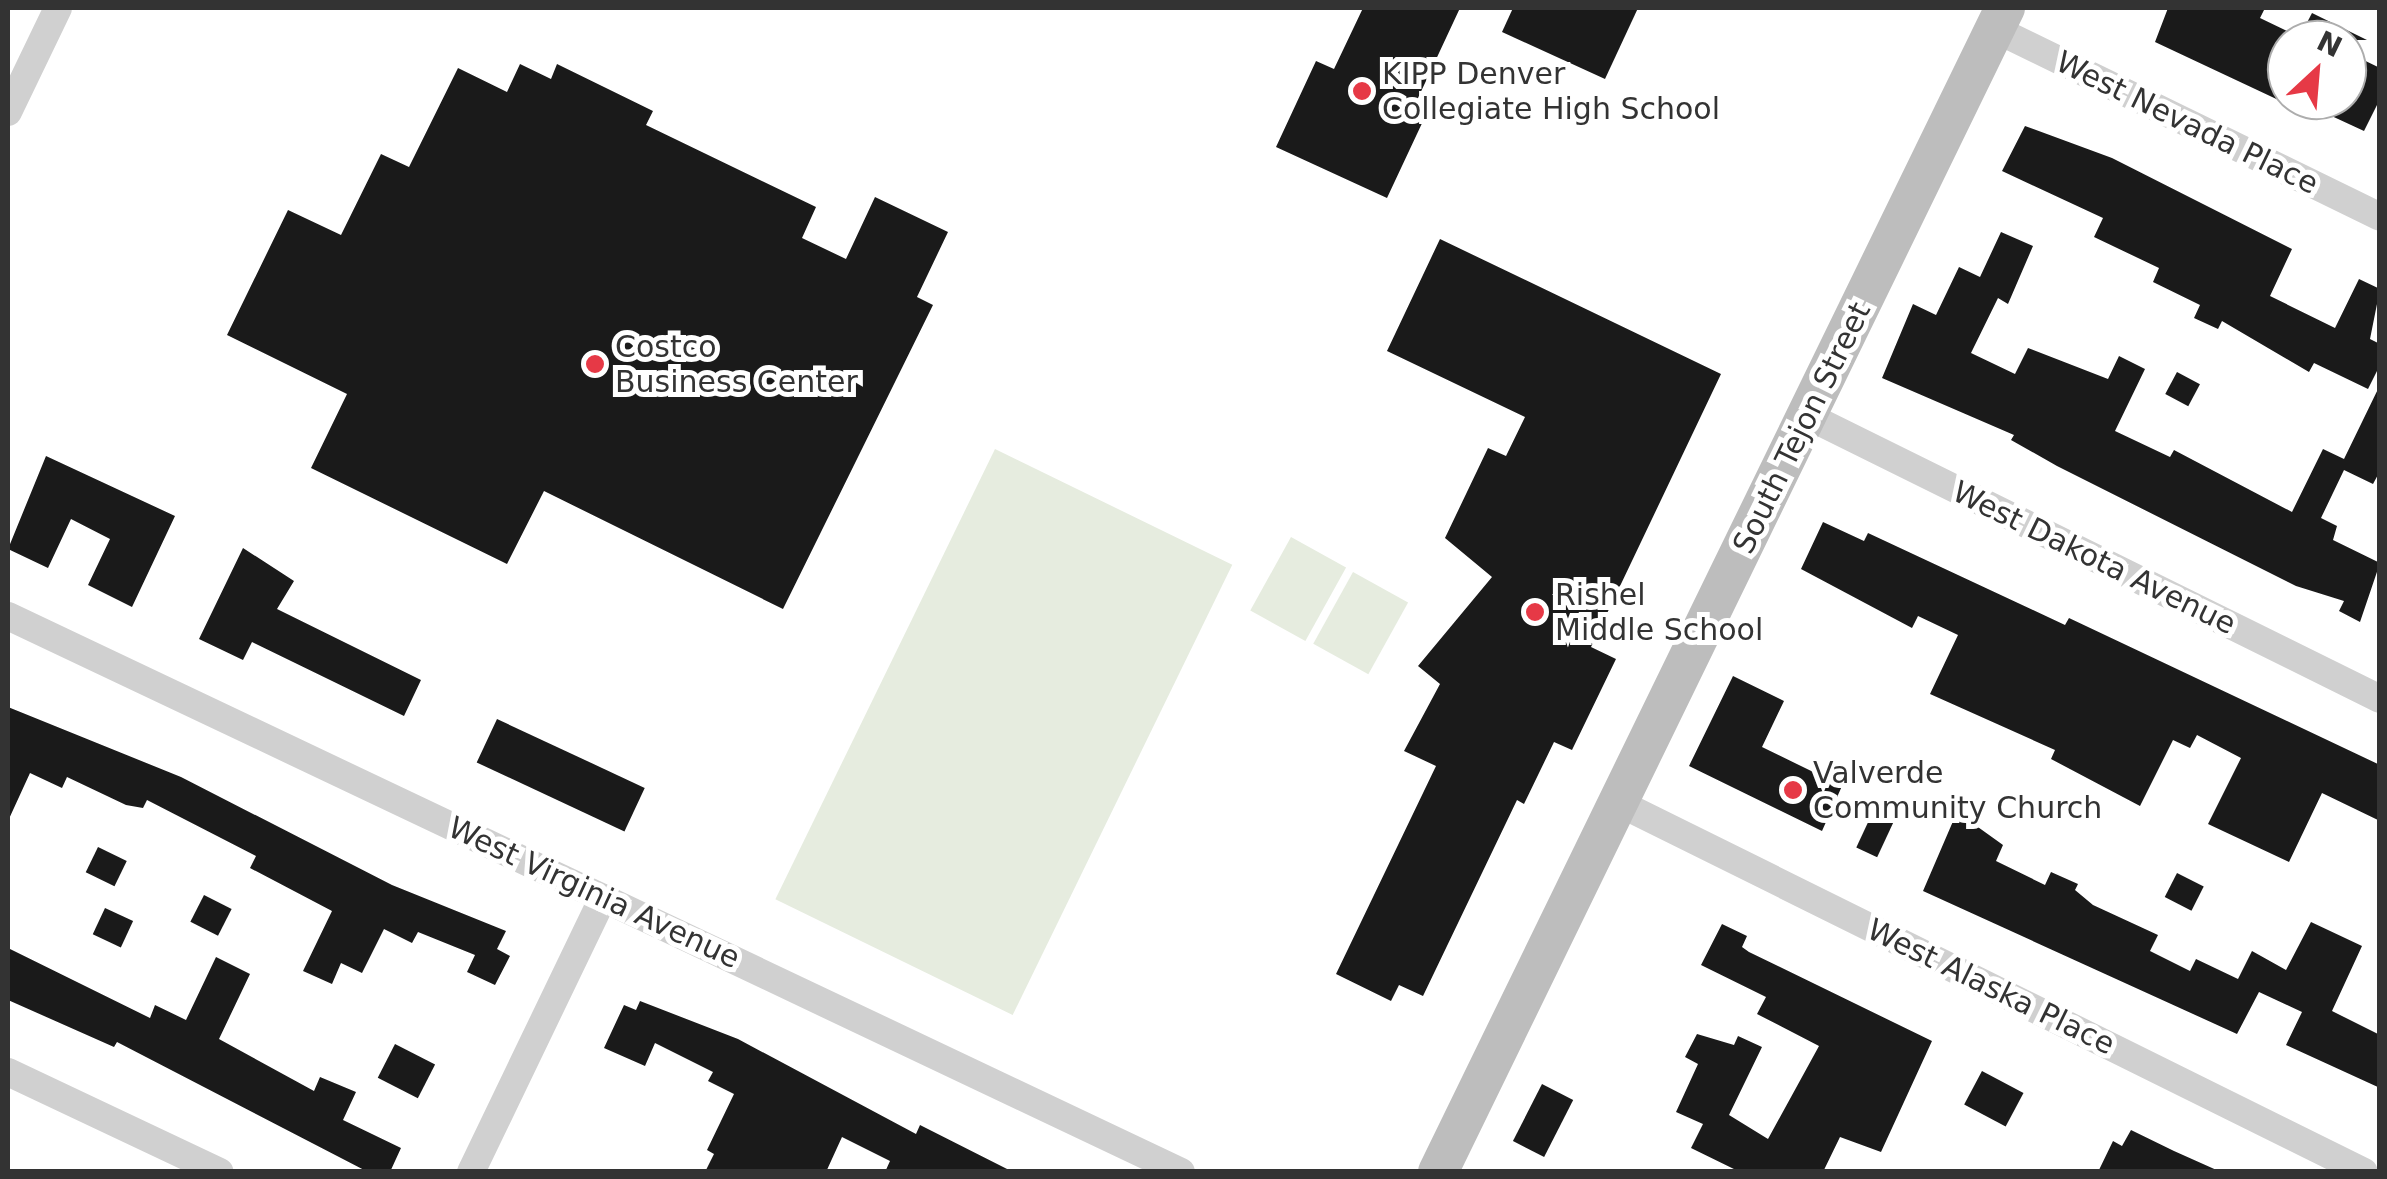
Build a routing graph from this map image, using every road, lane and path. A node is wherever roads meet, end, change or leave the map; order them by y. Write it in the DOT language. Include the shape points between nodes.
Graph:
graph roads {
  1 [pos="58,8"];
  2 [pos="2000,18"];
  3 [pos="8,112"];
  4 [pos="2380,217"];
  5 [pos="1808,416"];
  6 [pos="8,616"];
  7 [pos="2380,699"];
  8 [pos="1618,803"];
  9 [pos="603,898"];
  10 [pos="8,1072"];
  11 [pos="220,1172"];
  12 [pos="471,1172"];
  13 [pos="1181,1172"];
  14 [pos="1438,1172"];
  15 [pos="2364,1172"];
  1 -- 3 [label="street"];
  2 -- 4 [label="street, West Nevada Place"];
  2 -- 5 [label="street, South Tejon Street"];
  5 -- 7 [label="street, West Dakota Avenue"];
  5 -- 8 [label="street, South Tejon Street"];
  6 -- 9 [label="street, West Virginia Avenue"];
  8 -- 14 [label="street, South Tejon Street"];
  8 -- 15 [label="street, West Alaska Place"];
  9 -- 12 [label="street"];
  9 -- 13 [label="street, West Virginia Avenue"];
  10 -- 11 [label="street"];
}
